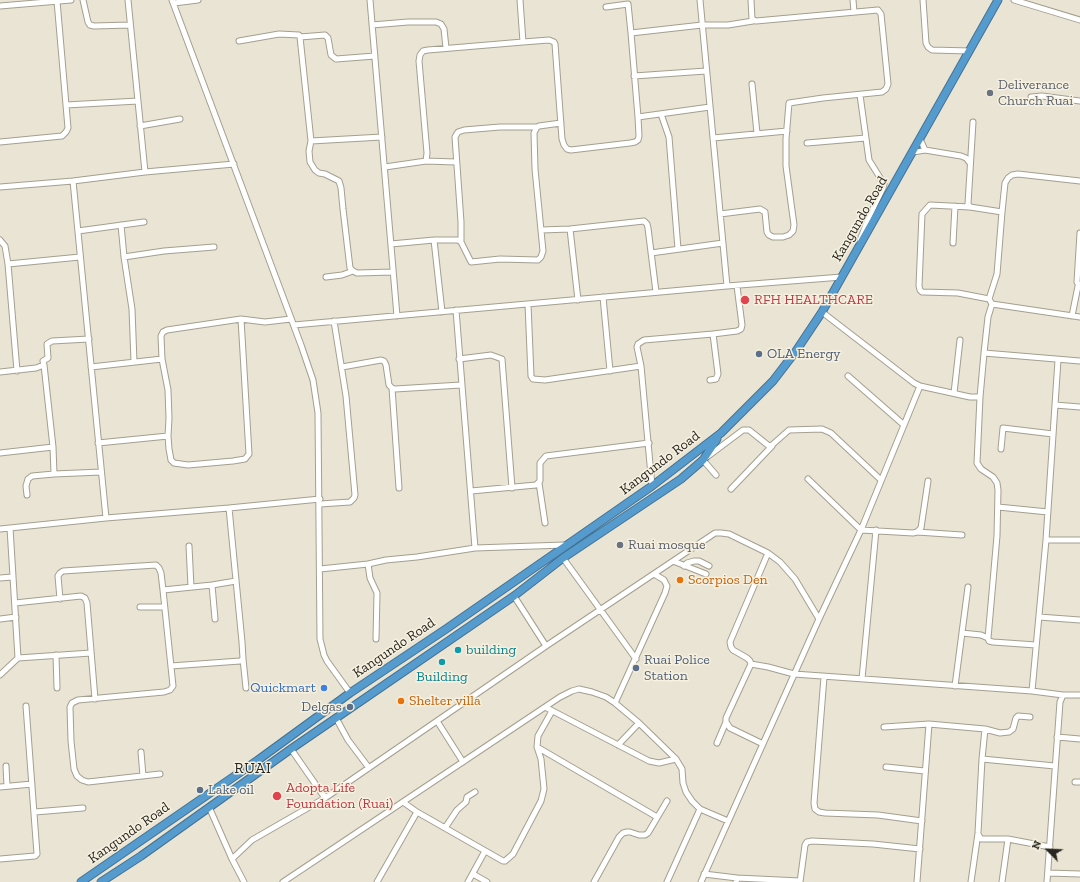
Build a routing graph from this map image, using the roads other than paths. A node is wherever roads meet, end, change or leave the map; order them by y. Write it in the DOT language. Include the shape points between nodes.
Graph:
graph roads {
  1 [pos="71,0"];
  2 [pos="83,0"];
  3 [pos="128,0"];
  4 [pos="198,0"];
  5 [pos="370,0"];
  6 [pos="520,0"];
  7 [pos="700,0"];
  8 [pos="751,0"];
  9 [pos="852,0"];
  10 [pos="923,0"];
  11 [pos="998,0"];
  12 [pos="1014,0"];
  13 [pos="57,1"];
  14 [pos="173,2"];
  15 [pos="0,6"];
  16 [pos="606,7"];
  17 [pos="854,12"];
  18 [pos="753,20"];
  19 [pos="1080,20"];
  20 [pos="130,25"];
  21 [pos="372,25"];
  22 [pos="702,25"];
  23 [pos="631,33"];
  24 [pos="300,38"];
  25 [pos="239,42"];
  26 [pos="523,42"];
  27 [pos="446,48"];
  28 [pos="970,51"];
  29 [pos="375,56"];
  30 [pos="706,70"];
  31 [pos="634,76"];
  32 [pos="752,84"];
  33 [pos="860,95"];
  34 [pos="1031,97"];
  35 [pos="138,100"];
  36 [pos="1080,101"];
  37 [pos="66,105"];
  38 [pos="710,107"];
  39 [pos="661,114"];
  40 [pos="638,117"];
  41 [pos="180,119"];
  42 [pos="973,122"];
  43 [pos="561,123"];
  44 [pos="140,126"];
  45 [pos="537,127"];
  46 [pos="787,131"];
  47 [pos="757,133"];
  48 [pos="382,137"];
  49 [pos="713,138"];
  50 [pos="866,138"];
  51 [pos="920,139"];
  52 [pos="311,141"];
  53 [pos="0,142"];
  54 [pos="807,143"];
  55 [pos="925,150"];
  56 [pos="913,152"];
  57 [pos="426,161"];
  58 [pos="456,162"];
  59 [pos="970,163"];
  60 [pos="234,164"];
  61 [pos="385,167"];
  62 [pos="144,172"];
  63 [pos="73,181"];
  64 [pos="1080,181"];
  65 [pos="0,187"];
  66 [pos="955,206"];
  67 [pos="970,207"];
  68 [pos="1002,212"];
  69 [pos="720,214"];
  70 [pos="144,222"];
  71 [pos="121,224"];
  72 [pos="570,229"];
  73 [pos="541,230"];
  74 [pos="78,231"];
  75 [pos="1080,233"];
  76 [pos="0,240"];
  77 [pos="434,240"];
  78 [pos="461,242"];
  79 [pos="723,243"];
  80 [pos="392,244"];
  81 [pos="953,244"];
  82 [pos="214,247"];
  83 [pos="678,249"];
  84 [pos="857,250"];
  85 [pos="651,252"];
  86 [pos="80,257"];
  87 [pos="124,257"];
  88 [pos="8,264"];
  89 [pos="352,271"];
  90 [pos="393,272"];
  91 [pos="326,277"];
  92 [pos="842,277"];
  93 [pos="727,286"];
  94 [pos="737,286"];
  95 [pos="1079,286"];
  96 [pos="656,292"];
  97 [pos="603,297"];
  98 [pos="989,299"];
  99 [pos="578,300"];
  100 [pos="528,304"];
  101 [pos="992,304"];
  102 [pos="456,310"];
  103 [pos="442,312"];
  104 [pos="822,312"];
  105 [pos="396,316"];
  106 [pos="1072,316"];
  107 [pos="1080,317"];
  108 [pos="241,319"];
  109 [pos="291,319"];
  110 [pos="334,321"];
  111 [pos="294,325"];
  112 [pos="713,334"];
  113 [pos="89,339"];
  114 [pos="960,340"];
  115 [pos="984,353"];
  116 [pos="162,359"];
  117 [pos="459,359"];
  118 [pos="1058,360"];
  119 [pos="1080,361"];
  120 [pos="134,362"];
  121 [pos="44,365"];
  122 [pos="641,366"];
  123 [pos="91,367"];
  124 [pos="342,367"];
  125 [pos="17,371"];
  126 [pos="610,371"];
  127 [pos="0,372"];
  128 [pos="848,376"];
  129 [pos="710,380"];
  130 [pos="461,385"];
  131 [pos="920,386"];
  132 [pos="392,388"];
  133 [pos="954,393"];
  134 [pos="980,397"];
  135 [pos="1055,405"];
  136 [pos="1080,407"];
  137 [pos="904,426"];
  138 [pos="721,433"];
  139 [pos="1053,434"];
  140 [pos="168,436"];
  141 [pos="98,443"];
  142 [pos="649,443"];
  143 [pos="772,445"];
  144 [pos="53,447"];
  145 [pos="1001,449"];
  146 [pos="0,453"];
  147 [pos="703,460"];
  148 [pos="673,470"];
  149 [pos="101,472"];
  150 [pos="54,474"];
  151 [pos="716,475"];
  152 [pos="808,478"];
  153 [pos="681,479"];
  154 [pos="881,480"];
  155 [pos="928,481"];
  156 [pos="539,483"];
  157 [pos="652,486"];
  158 [pos="400,488"];
  159 [pos="512,488"];
  160 [pos="731,489"];
  161 [pos="471,491"];
  162 [pos="27,495"];
  163 [pos="320,501"];
  164 [pos="998,507"];
  165 [pos="229,508"];
  166 [pos="1048,512"];
  167 [pos="106,518"];
  168 [pos="545,523"];
  169 [pos="10,528"];
  170 [pos="0,529"];
  171 [pos="861,530"];
  172 [pos="876,530"];
  173 [pos="917,532"];
  174 [pos="962,535"];
  175 [pos="1046,540"];
  176 [pos="1080,540"];
  177 [pos="568,545"];
  178 [pos="189,546"];
  179 [pos="475,548"];
  180 [pos="768,553"];
  181 [pos="563,558"];
  182 [pos="673,561"];
  183 [pos="368,564"];
  184 [pos="684,566"];
  185 [pos="709,566"];
  186 [pos="320,569"];
  187 [pos="654,574"];
  188 [pos="706,574"];
  189 [pos="12,577"];
  190 [pos="0,578"];
  191 [pos="236,581"];
  192 [pos="212,585"];
  193 [pos="191,587"];
  194 [pos="968,587"];
  195 [pos="163,590"];
  196 [pos="514,596"];
  197 [pos="60,599"];
  198 [pos="15,603"];
  199 [pos="140,607"];
  200 [pos="164,607"];
  201 [pos="600,610"];
  202 [pos="16,617"];
  203 [pos="1039,617"];
  204 [pos="0,619"];
  205 [pos="215,619"];
  206 [pos="818,619"];
  207 [pos="1080,620"];
  208 [pos="962,633"];
  209 [pos="988,638"];
  210 [pos="376,639"];
  211 [pos="1036,645"];
  212 [pos="546,646"];
  213 [pos="91,654"];
  214 [pos="56,656"];
  215 [pos="18,658"];
  216 [pos="242,659"];
  217 [pos="636,659"];
  218 [pos="751,664"];
  219 [pos="171,666"];
  220 [pos="794,674"];
  221 [pos="0,675"];
  222 [pos="824,677"];
  223 [pos="862,680"];
  224 [pos="955,686"];
  225 [pos="57,688"];
  226 [pos="246,688"];
  227 [pos="1032,691"];
  228 [pos="350,692"];
  229 [pos="1080,694"];
  230 [pos="1063,695"];
  231 [pos="95,699"];
  232 [pos="615,703"];
  233 [pos="26,706"];
  234 [pos="332,706"];
  235 [pos="545,707"];
  236 [pos="552,711"];
  237 [pos="337,718"];
  238 [pos="1030,718"];
  239 [pos="437,721"];
  240 [pos="726,722"];
  241 [pos="639,723"];
  242 [pos="929,724"];
  243 [pos="884,727"];
  244 [pos="985,729"];
  245 [pos="1057,737"];
  246 [pos="1080,739"];
  247 [pos="717,743"];
  248 [pos="763,744"];
  249 [pos="618,745"];
  250 [pos="537,747"];
  251 [pos="291,750"];
  252 [pos="141,752"];
  253 [pos="676,759"];
  254 [pos="982,759"];
  255 [pos="463,762"];
  256 [pos="6,766"];
  257 [pos="1055,766"];
  258 [pos="886,767"];
  259 [pos="368,768"];
  260 [pos="925,771"];
  261 [pos="160,774"];
  262 [pos="143,776"];
  263 [pos="32,784"];
  264 [pos="7,786"];
  265 [pos="0,787"];
  266 [pos="475,792"];
  267 [pos="325,798"];
  268 [pos="667,800"];
  269 [pos="403,802"];
  270 [pos="209,807"];
  271 [pos="83,808"];
  272 [pos="700,809"];
  273 [pos="35,812"];
  274 [pos="417,812"];
  275 [pos="657,818"];
  276 [pos="728,821"];
  277 [pos="922,821"];
  278 [pos="445,828"];
  279 [pos="978,833"];
  280 [pos="1008,839"];
  281 [pos="1050,847"];
  282 [pos="920,849"];
  283 [pos="485,851"];
  284 [pos="0,859"];
  285 [pos="232,859"];
  286 [pos="1048,873"];
  287 [pos="473,874"];
  288 [pos="704,874"];
  289 [pos="1080,874"];
  290 [pos="736,880"];
  291 [pos="242,881"];
  292 [pos="81,882"];
  293 [pos="101,882"];
  294 [pos="283,882"];
  295 [pos="377,882"];
  296 [pos="468,882"];
  297 [pos="488,882"];
  298 [pos="594,882"];
  299 [pos="667,882"];
  300 [pos="701,882"];
  301 [pos="800,882"];
  302 [pos="917,882"];
  303 [pos="971,882"];
  304 [pos="1002,882"];
  305 [pos="1047,882"];
  1 -- 13 [label="street"];
  2 -- 20 [label="street" via="90,25"];
  3 -- 20 [label="street"];
  4 -- 14 [label="street"];
  5 -- 21 [label="street"];
  6 -- 26 [label="street"];
  7 -- 22 [label="street"];
  8 -- 18 [label="street"];
  9 -- 17 [label="street"];
  10 -- 28 [label="street" via="928,47 932,50"];
  11 -- 28 [label="highway, Kangundo Road"];
  12 -- 19 [label="street"];
  13 -- 15 [label="street"];
  13 -- 37 [label="street"];
  14 -- 60 [label="street"];
  16 -- 23 [label="street" via="628,4"];
  17 -- 18 [label="street"];
  17 -- 33 [label="street" via="878,10 881,14 888,77 888,84 882,92"];
  18 -- 22 [label="street" via="728,25"];
  20 -- 35 [label="street"];
  21 -- 27 [label="street" via="436,22 444,29"];
  21 -- 29 [label="street"];
  22 -- 23 [label="street"];
  22 -- 30 [label="street"];
  23 -- 31 [label="street"];
  24 -- 25 [label="street" via="296,34 279,34"];
  24 -- 29 [label="street" via="327,36 332,55 336,59"];
  24 -- 52 [label="street"];
  26 -- 27 [label="street"];
  26 -- 43 [label="street" via="549,40 555,44"];
  27 -- 57 [label="street" via="423,51 420,55"];
  28 -- 51 [label="highway, Kangundo Road"];
  29 -- 48 [label="street"];
  30 -- 31 [label="street"];
  30 -- 38 [label="street"];
  31 -- 40 [label="street"];
  32 -- 47 [label="street"];
  33 -- 46 [label="street" via="789,103"];
  33 -- 50 [label="street"];
  34 -- 36 [label="street"];
  35 -- 37 [label="street"];
  35 -- 44 [label="street"];
  37 -- 53 [label="street" via="68,128 62,136"];
  38 -- 39 [label="street"];
  38 -- 49 [label="street"];
  39 -- 40 [label="street"];
  39 -- 83 [label="street" via="669,137"];
  40 -- 43 [label="street" via="639,136 635,142 571,150 564,145"];
  41 -- 44 [label="street"];
  42 -- 59 [label="street"];
  43 -- 45 [label="street"];
  44 -- 62 [label="street"];
  45 -- 58 [label="street" via="500,127 458,132 455,137"];
  45 -- 73 [label="street" via="534,133 535,169"];
  46 -- 47 [label="street"];
  46 -- 69 [label="street" via="786,166 793,231 783,237 769,235 764,212 760,209"];
  47 -- 49 [label="street"];
  48 -- 52 [label="street"];
  48 -- 61 [label="street"];
  49 -- 69 [label="street"];
  50 -- 54 [label="street"];
  50 -- 84 [label="street" via="869,160 884,184"];
  51 -- 55 [label="street"];
  51 -- 56 [label="highway, Kangundo Road"];
  52 -- 89 [label="street" via="310,162 315,170 339,181"];
  55 -- 56 [label="street"];
  55 -- 59 [label="street" via="961,156"];
  56 -- 84 [label="highway, Kangundo Road"];
  57 -- 58 [label="street"];
  57 -- 61 [label="street"];
  58 -- 78 [label="street"];
  59 -- 67 [label="street"];
  60 -- 62 [label="street"];
  60 -- 109 [label="street"];
  61 -- 80 [label="street"];
  62 -- 63 [label="street"];
  63 -- 65 [label="street"];
  63 -- 74 [label="street"];
  64 -- 68 [label="street" via="1012,175 1005,183"];
  66 -- 67 [label="street"];
  66 -- 81 [label="street"];
  66 -- 98 [label="street" via="930,205 922,214 920,290"];
  67 -- 68 [label="street"];
  68 -- 98 [label="street" via="998,274"];
  69 -- 79 [label="street"];
  70 -- 71 [label="street"];
  71 -- 74 [label="street"];
  71 -- 87 [label="street"];
  72 -- 73 [label="street"];
  72 -- 85 [label="street" via="644,221 648,228"];
  72 -- 99 [label="street"];
  73 -- 78 [label="street" via="543,252 538,260 500,259 471,262"];
  74 -- 86 [label="street"];
  75 -- 95 [label="street" via="1077,282"];
  76 -- 88 [label="street" via="5,246"];
  77 -- 78 [label="street" via="454,239"];
  77 -- 80 [label="street"];
  77 -- 103 [label="street"];
  79 -- 83 [label="street"];
  79 -- 93 [label="street"];
  80 -- 90 [label="street"];
  82 -- 87 [label="street"];
  83 -- 85 [label="street"];
  84 -- 92 [label="highway, Kangundo Road"];
  85 -- 96 [label="street"];
  86 -- 88 [label="street"];
  86 -- 113 [label="street"];
  87 -- 120 [label="street" via="132,309"];
  88 -- 125 [label="street"];
  89 -- 90 [label="street"];
  89 -- 91 [label="street"];
  90 -- 105 [label="street"];
  92 -- 94 [label="street"];
  92 -- 104 [label="highway, Kangundo Road"];
  93 -- 94 [label="street"];
  93 -- 96 [label="street"];
  94 -- 112 [label="street" via="742,325 740,329"];
  95 -- 106 [label="street"];
  96 -- 97 [label="street"];
  97 -- 99 [label="street"];
  97 -- 126 [label="street"];
  98 -- 101 [label="street"];
  99 -- 100 [label="street"];
  100 -- 102 [label="street"];
  100 -- 126 [label="street" via="533,379 545,380"];
  101 -- 106 [label="street"];
  101 -- 115 [label="street"];
  102 -- 103 [label="street"];
  102 -- 117 [label="street"];
  103 -- 105 [label="street"];
  104 -- 131 [label="street"];
  104 -- 138 [label="highway, Kangundo Road" via="773,381"];
  105 -- 110 [label="street"];
  106 -- 107 [label="street"];
  108 -- 109 [label="street" via="265,322"];
  108 -- 116 [label="street" via="163,332"];
  108 -- 140 [label="street" via="249,454 240,460 176,464 170,457"];
  109 -- 111 [label="street"];
  110 -- 111 [label="street"];
  110 -- 124 [label="street"];
  111 -- 163 [label="street" via="316,396"];
  112 -- 122 [label="street" via="641,341 637,347"];
  112 -- 129 [label="street" via="718,374 716,379"];
  113 -- 121 [label="street" via="52,341 47,344 48,358 43,361"];
  113 -- 123 [label="street"];
  114 -- 133 [label="street"];
  115 -- 118 [label="street"];
  115 -- 134 [label="street"];
  116 -- 120 [label="street"];
  116 -- 140 [label="street" via="168,390"];
  117 -- 130 [label="street"];
  117 -- 159 [label="street" via="491,355 502,359"];
  118 -- 119 [label="street"];
  118 -- 135 [label="street"];
  120 -- 123 [label="street"];
  121 -- 125 [label="street"];
  121 -- 144 [label="street"];
  122 -- 126 [label="street"];
  122 -- 142 [label="street"];
  123 -- 141 [label="street"];
  124 -- 132 [label="street" via="384,361 389,385"];
  124 -- 163 [label="street" via="355,495 350,502"];
  125 -- 127 [label="street"];
  128 -- 137 [label="street"];
  130 -- 132 [label="street"];
  130 -- 161 [label="street"];
  131 -- 133 [label="street"];
  131 -- 137 [label="street"];
  132 -- 158 [label="street"];
  133 -- 134 [label="street"];
  134 -- 164 [label="street" via="977,462 997,483"];
  135 -- 136 [label="street"];
  135 -- 139 [label="street"];
  137 -- 154 [label="street"];
  138 -- 147 [label="highway, Kangundo Road"];
  138 -- 148 [label="highway, Kangundo Road"];
  139 -- 145 [label="street" via="1003,428"];
  139 -- 166 [label="street"];
  140 -- 141 [label="street"];
  141 -- 149 [label="street"];
  142 -- 156 [label="street" via="546,456 540,463"];
  142 -- 157 [label="street"];
  143 -- 147 [label="street" via="766,445 746,429"];
  143 -- 154 [label="street" via="789,430 826,430"];
  143 -- 160 [label="street"];
  144 -- 146 [label="street"];
  144 -- 150 [label="street"];
  147 -- 151 [label="street"];
  147 -- 153 [label="highway, Kangundo Road"];
  148 -- 153 [label="highway"];
  148 -- 157 [label="highway, Kangundo Road"];
  149 -- 150 [label="street"];
  149 -- 167 [label="street"];
  150 -- 162 [label="street" via="32,476 28,479"];
  152 -- 171 [label="street"];
  153 -- 181 [label="highway, Kangundo Road"];
  154 -- 171 [label="street"];
  155 -- 173 [label="street" via="921,528"];
  156 -- 159 [label="street"];
  156 -- 168 [label="street"];
  157 -- 177 [label="highway, Kangundo Road"];
  159 -- 161 [label="street"];
  161 -- 179 [label="street"];
  163 -- 165 [label="street"];
  163 -- 186 [label="street"];
  164 -- 166 [label="street"];
  164 -- 209 [label="street"];
  165 -- 167 [label="street"];
  165 -- 191 [label="street"];
  166 -- 175 [label="street"];
  167 -- 169 [label="street"];
  169 -- 170 [label="street"];
  169 -- 189 [label="street"];
  171 -- 172 [label="street"];
  171 -- 206 [label="street"];
  172 -- 173 [label="street"];
  172 -- 223 [label="street"];
  173 -- 174 [label="street"];
  175 -- 176 [label="street"];
  175 -- 203 [label="street"];
  177 -- 179 [label="street"];
  177 -- 228 [label="highway, Kangundo Road"];
  178 -- 193 [label="street"];
  179 -- 183 [label="street"];
  180 -- 182 [label="street" via="721,532 715,533"];
  180 -- 206 [label="street" via="792,574"];
  180 -- 218 [label="street" via="730,642 730,647 747,658"];
  181 -- 196 [label="highway, Kangundo Road"];
  181 -- 201 [label="street"];
  182 -- 184 [label="street"];
  182 -- 187 [label="street"];
  183 -- 186 [label="street"];
  183 -- 210 [label="street" via="370,578 377,593"];
  184 -- 185 [label="street" via="694,561"];
  184 -- 188 [label="street"];
  186 -- 228 [label="street" via="320,644 327,661"];
  187 -- 201 [label="street"];
  187 -- 217 [label="street" via="664,580 667,586"];
  189 -- 190 [label="street"];
  189 -- 198 [label="street"];
  191 -- 192 [label="street"];
  191 -- 216 [label="street"];
  192 -- 193 [label="street"];
  192 -- 205 [label="street"];
  193 -- 195 [label="street"];
  194 -- 208 [label="street"];
  195 -- 197 [label="street" via="159,568 156,565 63,571 58,576"];
  195 -- 200 [label="street"];
  196 -- 212 [label="street"];
  196 -- 237 [label="highway, Kangundo Road"];
  197 -- 198 [label="street"];
  197 -- 213 [label="street" via="81,596 86,600"];
  198 -- 202 [label="street"];
  199 -- 200 [label="street"];
  200 -- 219 [label="street"];
  201 -- 212 [label="street"];
  201 -- 217 [label="street"];
  202 -- 204 [label="street"];
  202 -- 215 [label="street"];
  203 -- 207 [label="street"];
  203 -- 211 [label="street"];
  206 -- 220 [label="street"];
  208 -- 209 [label="street"];
  208 -- 224 [label="street"];
  209 -- 211 [label="street" via="993,642"];
  211 -- 227 [label="street"];
  212 -- 239 [label="street"];
  213 -- 214 [label="street"];
  213 -- 231 [label="street"];
  214 -- 215 [label="street"];
  214 -- 225 [label="street"];
  215 -- 221 [label="street"];
  216 -- 219 [label="street"];
  216 -- 226 [label="street"];
  217 -- 232 [label="street"];
  218 -- 220 [label="street"];
  218 -- 240 [label="street"];
  219 -- 231 [label="street" via="173,686 170,690"];
  220 -- 222 [label="street"];
  220 -- 248 [label="street"];
  222 -- 223 [label="street"];
  222 -- 277 [label="street" via="815,809 825,813"];
  223 -- 224 [label="street"];
  224 -- 227 [label="street"];
  227 -- 230 [label="street"];
  228 -- 234 [label="highway, Kangundo Road"];
  229 -- 230 [label="street"];
  230 -- 245 [label="street"];
  231 -- 262 [label="street" via="75,701 70,707 74,769 77,776 88,782"];
  232 -- 235 [label="street" via="579,689"];
  232 -- 241 [label="street"];
  233 -- 263 [label="street"];
  234 -- 237 [label="highway"];
  234 -- 292 [label="highway, Kangundo Road"];
  235 -- 236 [label="street"];
  235 -- 255 [label="street"];
  236 -- 249 [label="street"];
  236 -- 250 [label="street" via="538,736"];
  237 -- 251 [label="highway, Kangundo Road"];
  237 -- 259 [label="street" via="348,740"];
  238 -- 244 [label="street" via="1018,716 1013,729 1009,732"];
  239 -- 255 [label="street"];
  239 -- 259 [label="street"];
  240 -- 247 [label="street"];
  240 -- 248 [label="street" via="730,728"];
  241 -- 249 [label="street"];
  241 -- 253 [label="street"];
  242 -- 243 [label="street"];
  242 -- 244 [label="street"];
  242 -- 260 [label="street"];
  244 -- 254 [label="street"];
  245 -- 246 [label="street"];
  245 -- 257 [label="street"];
  248 -- 276 [label="street"];
  249 -- 253 [label="street" via="656,763"];
  250 -- 275 [label="street"];
  250 -- 283 [label="street" via="544,774 541,801 513,854 502,860"];
  251 -- 267 [label="street"];
  251 -- 270 [label="highway, Kangundo Road"];
  252 -- 262 [label="street"];
  253 -- 272 [label="street" via="682,768 686,792"];
  254 -- 257 [label="street"];
  254 -- 279 [label="street"];
  255 -- 269 [label="street"];
  256 -- 264 [label="street"];
  257 -- 281 [label="street"];
  258 -- 260 [label="street"];
  259 -- 267 [label="street"];
  260 -- 277 [label="street"];
  261 -- 262 [label="street"];
  263 -- 264 [label="street"];
  263 -- 273 [label="street"];
  264 -- 265 [label="street"];
  266 -- 278 [label="street" via="467,797 466,802"];
  267 -- 285 [label="street" via="252,840"];
  268 -- 275 [label="street"];
  269 -- 274 [label="street"];
  269 -- 294 [label="street"];
  270 -- 285 [label="street"];
  270 -- 293 [label="highway, Kangundo Road"];
  271 -- 273 [label="street"];
  272 -- 276 [label="street"];
  272 -- 299 [label="street"];
  273 -- 284 [label="street" via="37,855"];
  274 -- 278 [label="street"];
  274 -- 295 [label="street"];
  275 -- 298 [label="street" via="645,835 630,832 619,837"];
  276 -- 288 [label="street"];
  277 -- 282 [label="street"];
  278 -- 283 [label="street"];
  279 -- 280 [label="street" via="980,839"];
  279 -- 303 [label="street"];
  280 -- 281 [label="street"];
  280 -- 304 [label="street"];
  281 -- 286 [label="street"];
  282 -- 301 [label="street" via="812,840 805,846"];
  282 -- 302 [label="street"];
  283 -- 287 [label="street"];
  285 -- 291 [label="street"];
  286 -- 289 [label="street"];
  286 -- 305 [label="street"];
  287 -- 296 [label="street"];
  287 -- 297 [label="street"];
  288 -- 290 [label="street"];
  288 -- 300 [label="street"];
  290 -- 301 [label="street"];
}
